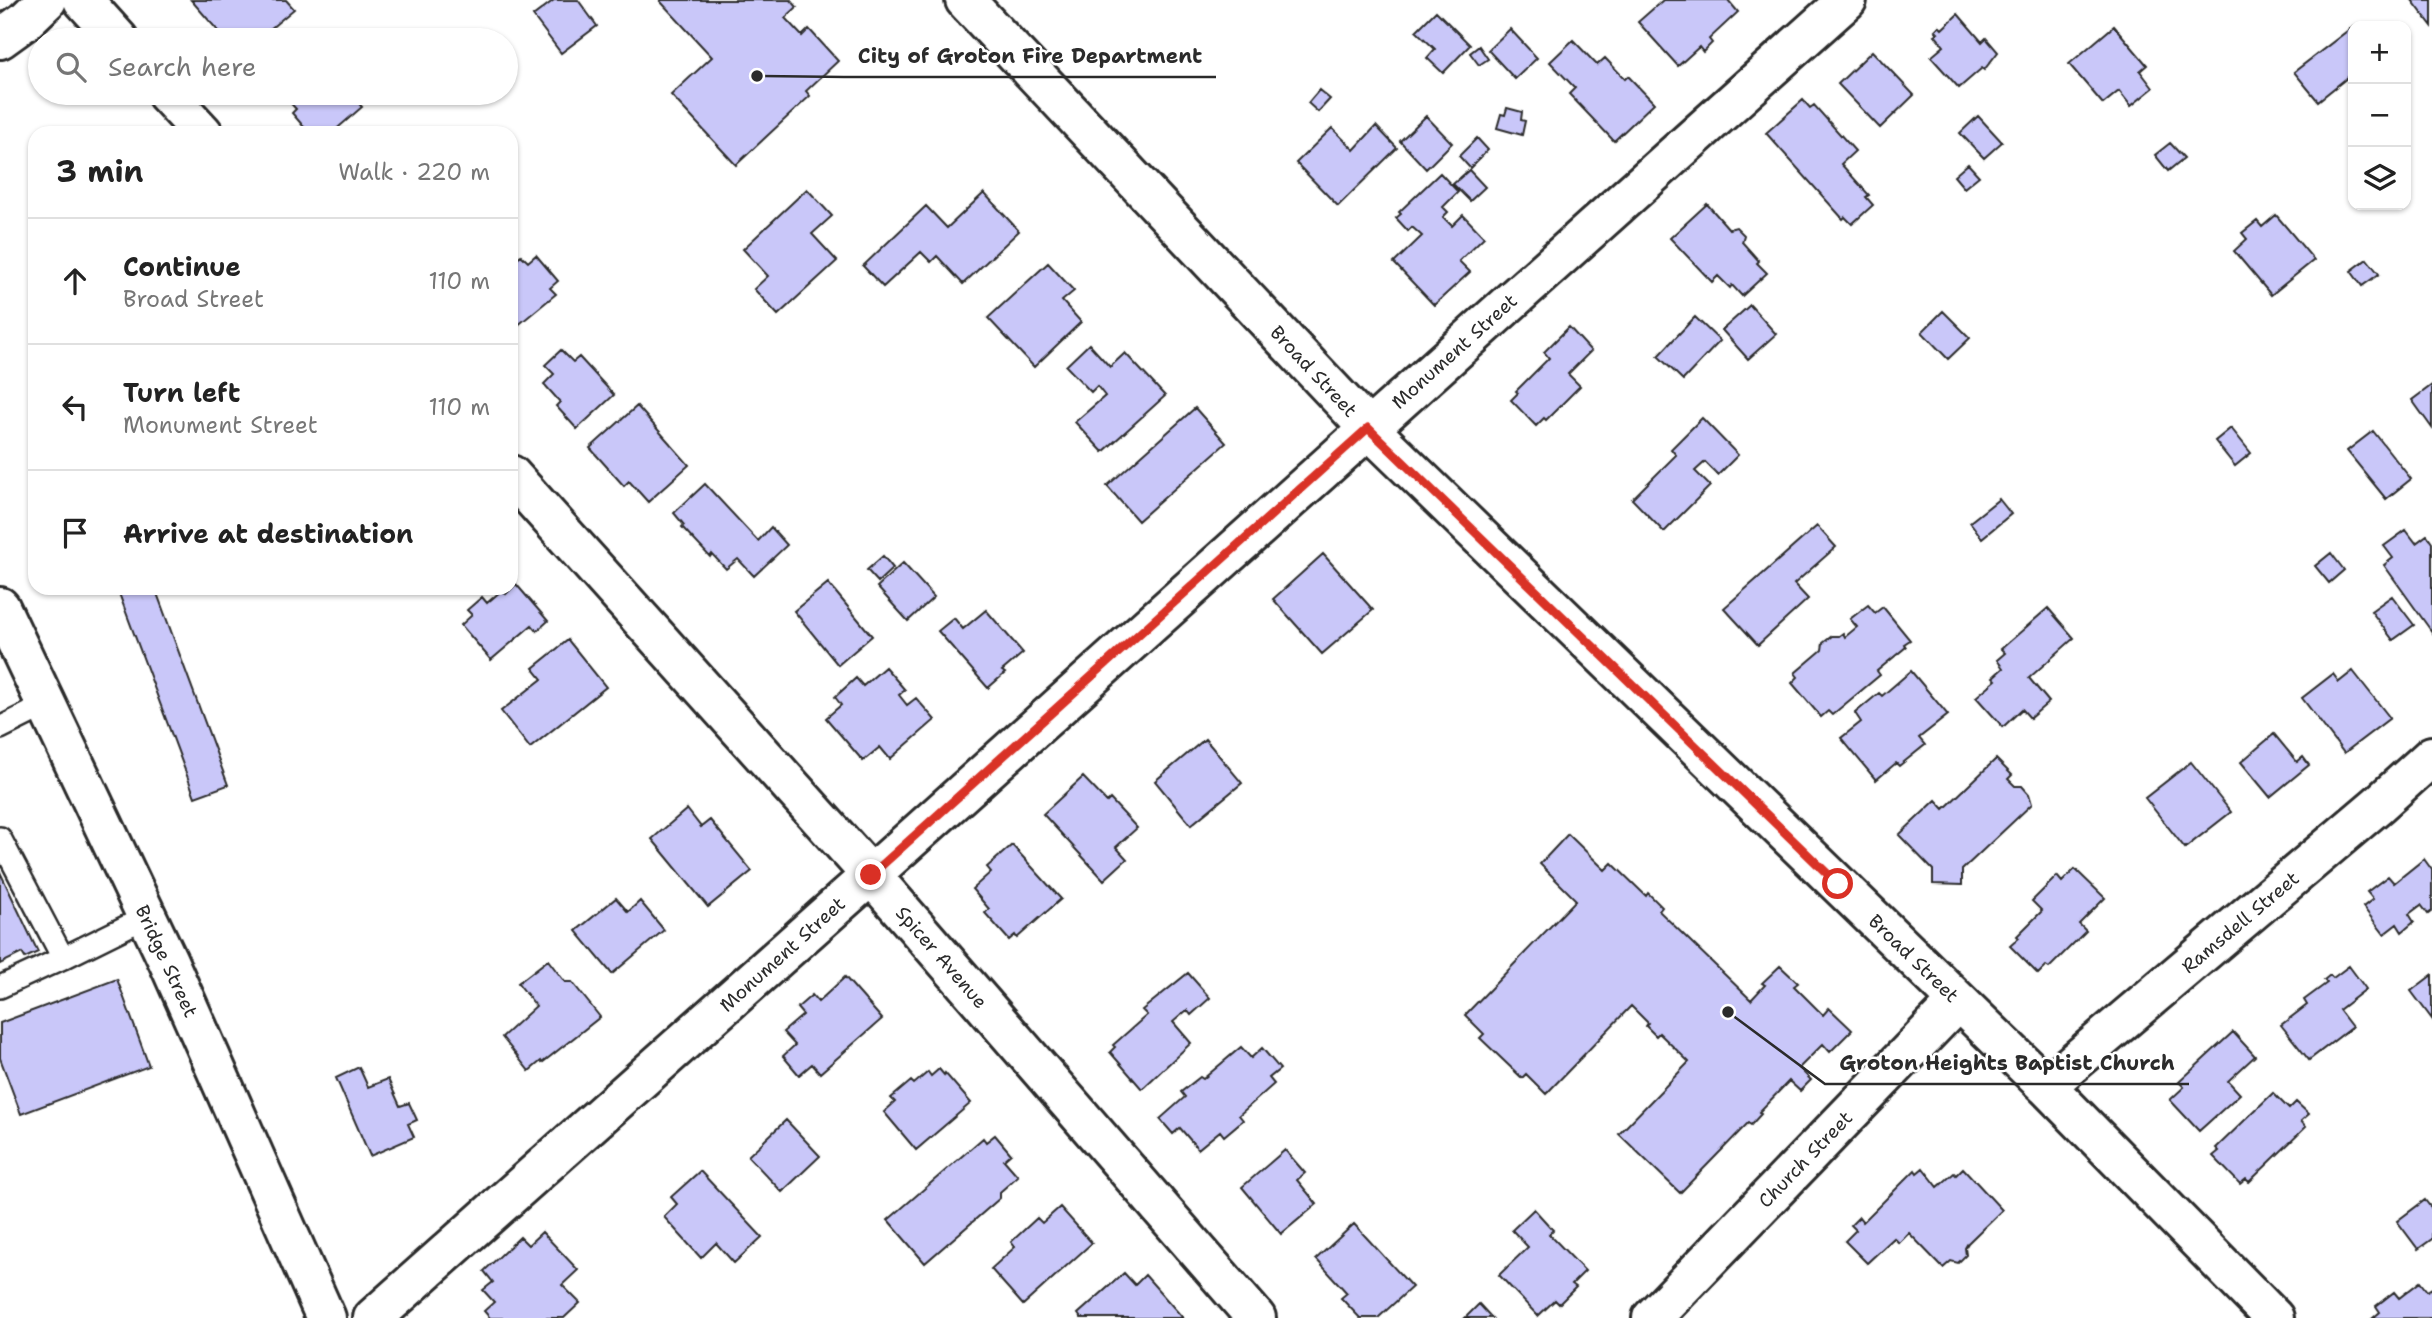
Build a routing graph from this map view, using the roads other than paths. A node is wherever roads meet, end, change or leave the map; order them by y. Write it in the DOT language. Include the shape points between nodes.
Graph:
graph roads {
  1 [pos="47,0"];
  2 [pos="83,0"];
  3 [pos="965,0"];
  4 [pos="1847,0"];
  5 [pos="108,28"];
  6 [pos="0,40"];
  7 [pos="177,105"];
  8 [pos="197,126"];
  9 [pos="1368,428"];
  10 [pos="518,483"];
  11 [pos="0,607"];
  12 [pos="46,705"];
  13 [pos="0,728"];
  14 [pos="2432,756"];
  15 [pos="0,838"];
  16 [pos="871,875"];
  17 [pos="146,917"];
  18 [pos="62,958"];
  19 [pos="0,987"];
  20 [pos="1958,1000"];
  21 [pos="2046,1086"];
  22 [pos="326,1318"];
  23 [pos="373,1318"];
  24 [pos="1256,1318"];
  25 [pos="1652,1318"];
  26 [pos="2274,1318"];
  1 -- 6 [label="street"];
  2 -- 5 [label="street"];
  3 -- 9 [label="street, Broad Street"];
  4 -- 9 [label="street, Monument Street"];
  7 -- 8 [label="street"];
  9 -- 16 [label="street, Monument Street"];
  9 -- 20 [label="street, Broad Street"];
  10 -- 16 [label="street, Spicer Avenue"];
  11 -- 12 [label="street, Bridge Street"];
  12 -- 13 [label="lane"];
  12 -- 17 [label="street, Bridge Street"];
  14 -- 21 [label="street, Ramsdell Street"];
  15 -- 18 [label="lane"];
  16 -- 23 [label="street, Monument Street"];
  16 -- 24 [label="street, Spicer Avenue"];
  17 -- 18 [label="lane"];
  17 -- 22 [label="street, Bridge Street"];
  18 -- 19 [label="lane"];
  20 -- 21 [label="street, Broad Street"];
  20 -- 25 [label="street, Church Street"];
  21 -- 26 [label="street, Broad Street"];
}
